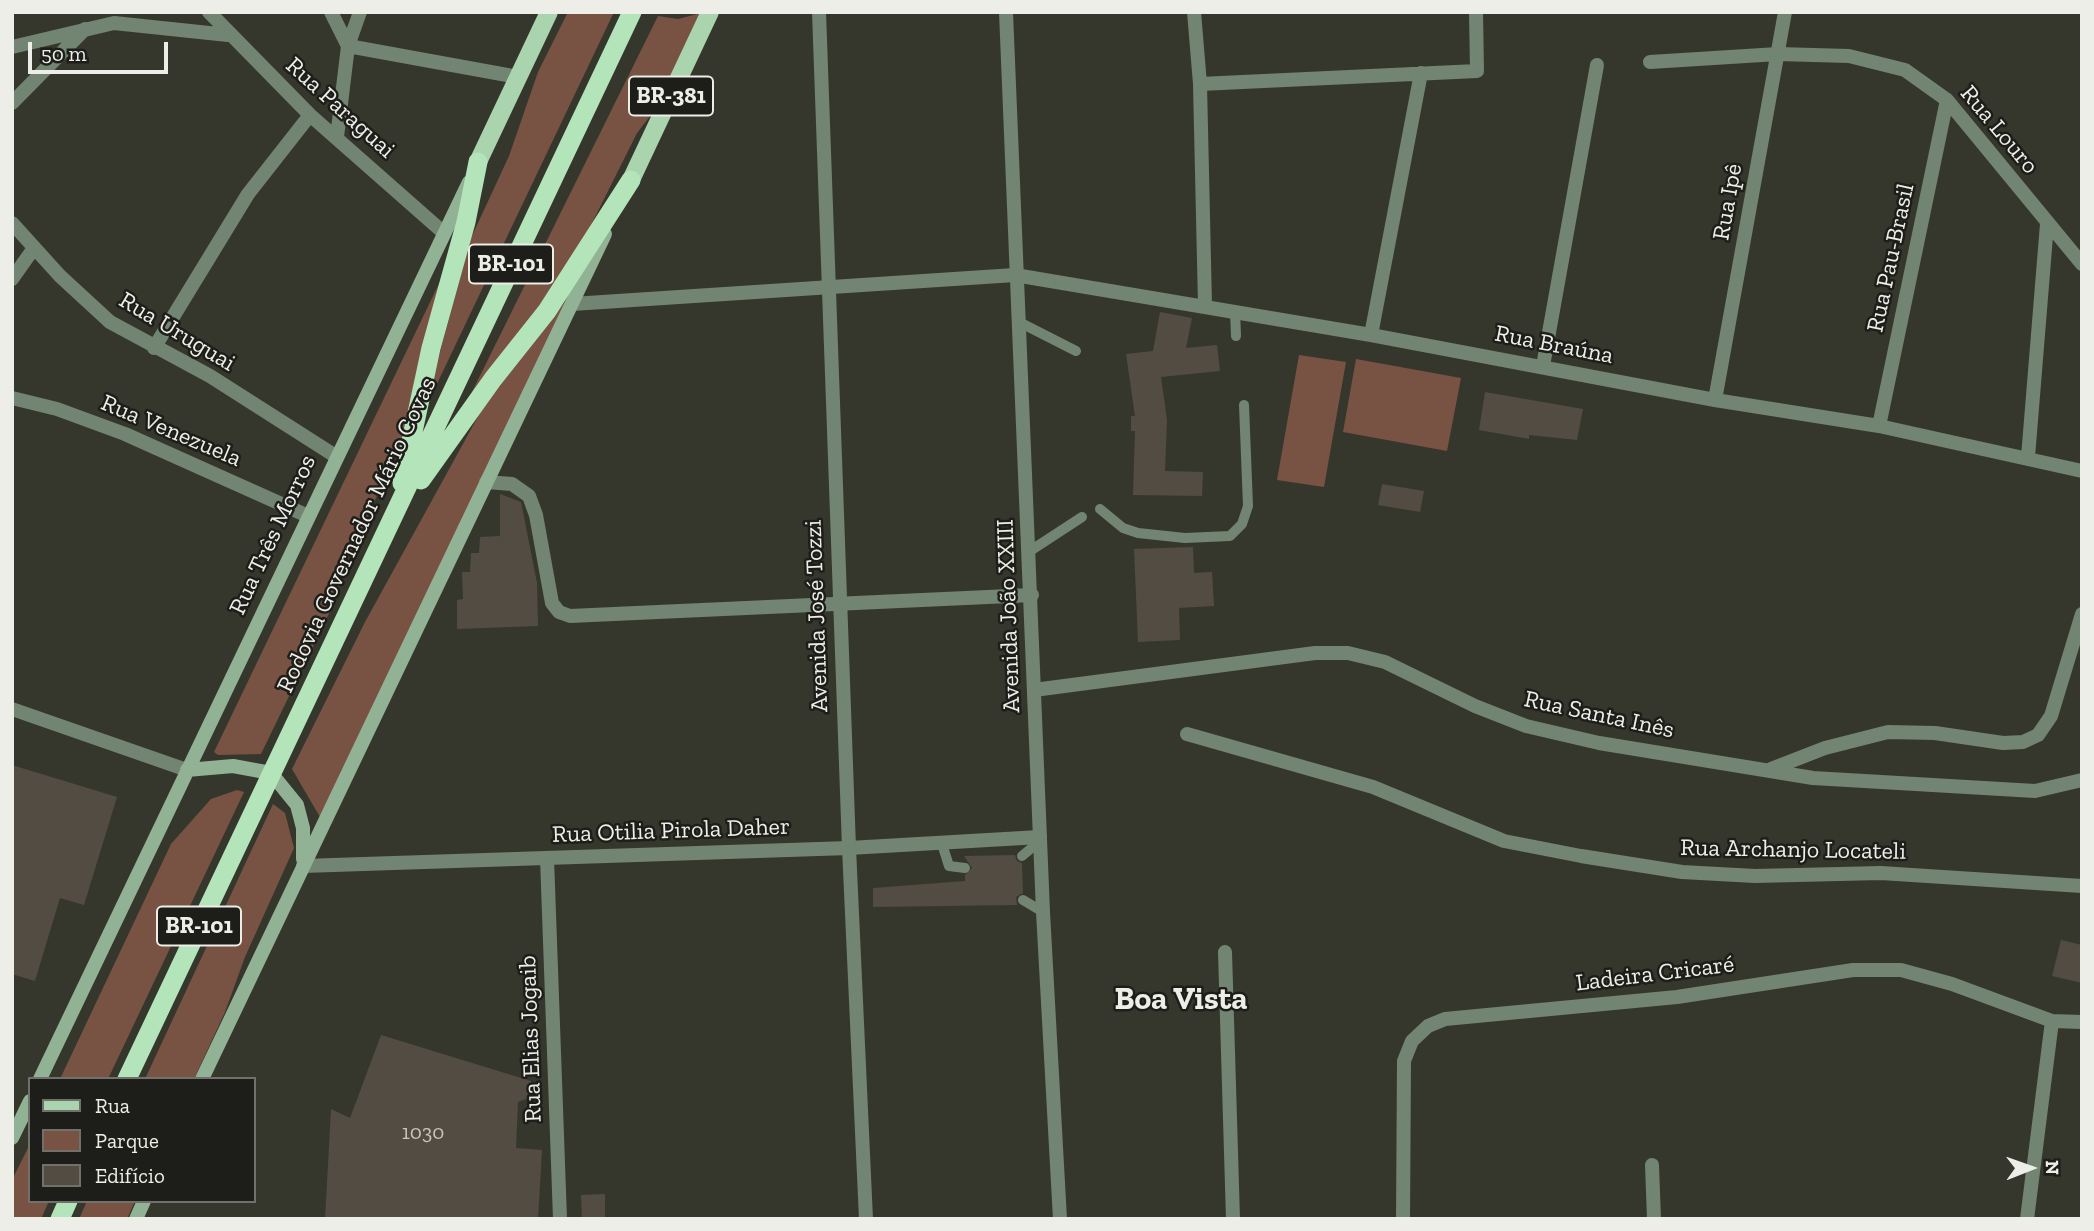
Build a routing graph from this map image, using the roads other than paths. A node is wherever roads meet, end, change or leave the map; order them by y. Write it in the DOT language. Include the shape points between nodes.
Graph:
graph roads {
  1 [pos="209,12"];
  2 [pos="331,12"];
  3 [pos="360,12"];
  4 [pos="549,12"];
  5 [pos="632,12"];
  6 [pos="710,12"];
  7 [pos="819,12"];
  8 [pos="1006,12"];
  9 [pos="1195,12"];
  10 [pos="1476,12"];
  11 [pos="1785,12"];
  12 [pos="87,27"];
  13 [pos="228,35"];
  14 [pos="348,46"];
  15 [pos="12,47"];
  16 [pos="1778,54"];
  17 [pos="1650,62"];
  18 [pos="1597,65"];
  19 [pos="1421,73"];
  20 [pos="518,77"];
  21 [pos="1200,84"];
  22 [pos="1947,100"];
  23 [pos="12,103"];
  24 [pos="310,114"];
  25 [pos="337,137"];
  26 [pos="478,162"];
  27 [pos="631,180"];
  28 [pos="12,223"];
  29 [pos="2047,224"];
  30 [pos="444,233"];
  31 [pos="34,248"];
  32 [pos="2082,264"];
  33 [pos="1015,275"];
  34 [pos="12,279"];
  35 [pos="829,289"];
  36 [pos="572,304"];
  37 [pos="1205,305"];
  38 [pos="1234,311"];
  39 [pos="1017,320"];
  40 [pos="1371,335"];
  41 [pos="1236,336"];
  42 [pos="154,348"];
  43 [pos="1076,351"];
  44 [pos="1543,366"];
  45 [pos="12,398"];
  46 [pos="1715,400"];
  47 [pos="1244,405"];
  48 [pos="1879,426"];
  49 [pos="337,457"];
  50 [pos="2028,457"];
  51 [pos="2082,471"];
  52 [pos="486,482"];
  53 [pos="1100,509"];
  54 [pos="308,516"];
  55 [pos="1082,517"];
  56 [pos="394,518"];
  57 [pos="1031,551"];
  58 [pos="1032,595"];
  59 [pos="839,604"];
  60 [pos="2082,614"];
  61 [pos="1034,690"];
  62 [pos="12,709"];
  63 [pos="1187,734"];
  64 [pos="187,770"];
  65 [pos="1769,770"];
  66 [pos="271,773"];
  67 [pos="2082,780"];
  68 [pos="1040,839"];
  69 [pos="942,844"];
  70 [pos="849,848"];
  71 [pos="1022,856"];
  72 [pos="547,858"];
  73 [pos="303,866"];
  74 [pos="965,868"];
  75 [pos="2082,886"];
  76 [pos="1023,900"];
  77 [pos="1043,912"];
  78 [pos="1225,952"];
  79 [pos="2052,1021"];
  80 [pos="2082,1022"];
  81 [pos="41,1077"];
  82 [pos="128,1077"];
  83 [pos="203,1077"];
  84 [pos="28,1105"];
  85 [pos="12,1138"];
  86 [pos="1652,1165"];
  87 [pos="67,1203"];
  88 [pos="143,1203"];
  89 [pos="60,1219"];
  90 [pos="136,1219"];
  91 [pos="560,1219"];
  92 [pos="866,1219"];
  93 [pos="1060,1219"];
  94 [pos="1233,1219"];
  95 [pos="1403,1219"];
  96 [pos="1654,1219"];
  97 [pos="2027,1219"];
  1 -- 13 [label="street, Rua Paraguai"];
  2 -- 14 [label="street"];
  3 -- 14 [label="street"];
  4 -- 20 [label="main road, Rua Três Morros"];
  5 -- 56 [label="highway, Rodovia Governador Mário Covas / BR-101"];
  6 -- 27 [label="main road, BR-381"];
  7 -- 35 [label="street, Avenida José Tozzi"];
  8 -- 33 [label="street, Avenida João XXIII"];
  9 -- 21 [label="street"];
  10 -- 19 [label="street" via="1477,71"];
  11 -- 16 [label="street, Rua Ipê"];
  12 -- 13 [label="street" via="142,24"];
  12 -- 15 [label="street"];
  12 -- 23 [label="street"];
  13 -- 24 [label="street, Rua Paraguai"];
  14 -- 20 [label="street"];
  14 -- 25 [label="street"];
  16 -- 17 [label="street, Rua Louro"];
  16 -- 22 [label="street, Rua Louro" via="1849,56 1905,70"];
  16 -- 46 [label="street, Rua Ipê"];
  18 -- 44 [label="street"];
  19 -- 21 [label="street"];
  19 -- 40 [label="street"];
  20 -- 26 [label="main road, Rua Três Morros"];
  21 -- 37 [label="street"];
  22 -- 29 [label="street, Rua Louro"];
  22 -- 48 [label="street, Rua Pau-Brasil"];
  24 -- 25 [label="street, Rua Paraguai"];
  24 -- 42 [label="street" via="248,194"];
  25 -- 30 [label="street, Rua Paraguai"];
  26 -- 30 [label="main road, Rua Três Morros"];
  26 -- 56 [label="highway"];
  27 -- 36 [label="main road, BR-381"];
  27 -- 56 [label="highway" via="548,312"];
  28 -- 31 [label="street, Rua Uruguai"];
  29 -- 32 [label="street, Rua Louro"];
  29 -- 50 [label="street"];
  30 -- 49 [label="main road, Rua Três Morros"];
  31 -- 34 [label="street"];
  31 -- 42 [label="street, Rua Uruguai" via="110,322"];
  33 -- 35 [label="street, Rua Braúna"];
  33 -- 37 [label="street, Rua Braúna"];
  33 -- 39 [label="street, Avenida João XXIII"];
  35 -- 36 [label="street, Rua Braúna"];
  35 -- 59 [label="street, Avenida José Tozzi"];
  36 -- 52 [label="main road, BR-381"];
  37 -- 38 [label="street, Rua Braúna"];
  38 -- 40 [label="street, Rua Braúna"];
  38 -- 41 [label="lane"];
  39 -- 43 [label="lane"];
  39 -- 57 [label="street, Avenida João XXIII"];
  40 -- 44 [label="street, Rua Braúna"];
  42 -- 49 [label="street, Rua Uruguai" via="210,376"];
  44 -- 46 [label="street, Rua Braúna"];
  45 -- 54 [label="street, Rua Venezuela" via="125,434"];
  46 -- 48 [label="street, Rua Braúna"];
  47 -- 53 [label="lane" via="1248,506 1242,524 1230,536 1138,533 1123,528"];
  48 -- 50 [label="street, Rua Braúna"];
  49 -- 54 [label="main road, Rua Três Morros"];
  50 -- 51 [label="street, Rua Braúna"];
  52 -- 59 [label="street" via="512,484 529,496 552,604 570,617"];
  52 -- 73 [label="main road, BR-381"];
  54 -- 64 [label="main road, Rua Três Morros"];
  55 -- 57 [label="lane"];
  56 -- 66 [label="highway, Rodovia Governador Mário Covas / BR-101"];
  57 -- 58 [label="street, Avenida João XXIII"];
  58 -- 59 [label="street"];
  58 -- 61 [label="street, Avenida João XXIII"];
  59 -- 70 [label="street, Avenida José Tozzi"];
  60 -- 65 [label="street" via="2052,716 2038,736 2003,743 1888,732 1825,748"];
  61 -- 65 [label="street, Rua Santa Inês" via="1315,653 1348,653 1385,662 1526,726 1599,743"];
  61 -- 68 [label="street, Avenida João XXIII"];
  62 -- 64 [label="street"];
  63 -- 75 [label="street, Rua Archanjo Locateli" via="1373,787 1504,841 1581,856 1682,872 1755,876 1881,873"];
  64 -- 66 [label="main road" via="233,766"];
  64 -- 81 [label="main road, Rua Três Morros"];
  65 -- 67 [label="street, Rua Santa Inês" via="1813,778 2023,791"];
  66 -- 73 [label="main road" via="297,805 303,828"];
  66 -- 82 [label="highway, Rodovia Governador Mário Covas / BR-101"];
  68 -- 69 [label="street, Rua Otilia Pirola Daher"];
  68 -- 71 [label="lane"];
  68 -- 77 [label="street, Avenida João XXIII"];
  69 -- 70 [label="street, Rua Otilia Pirola Daher"];
  69 -- 74 [label="lane" via="949,866"];
  70 -- 72 [label="street, Rua Otilia Pirola Daher"];
  70 -- 92 [label="street, Avenida José Tozzi"];
  72 -- 73 [label="street, Rua Otilia Pirola Daher"];
  72 -- 91 [label="street, Rua Elias Jogaib"];
  73 -- 83 [label="main road, BR-381"];
  76 -- 77 [label="lane"];
  77 -- 93 [label="street, Avenida João XXIII"];
  78 -- 94 [label="street"];
  79 -- 80 [label="street, Ladeira Cricaré"];
  79 -- 95 [label="street, Ladeira Cricaré" via="1901,970 1853,971 1677,997 1446,1019 1428,1026 1412,1041 1404,1061"];
  79 -- 97 [label="street"];
  84 -- 85 [label="main road"];
  86 -- 96 [label="street"];
  87 -- 89 [label="highway"];
  88 -- 90 [label="main road"];
}
